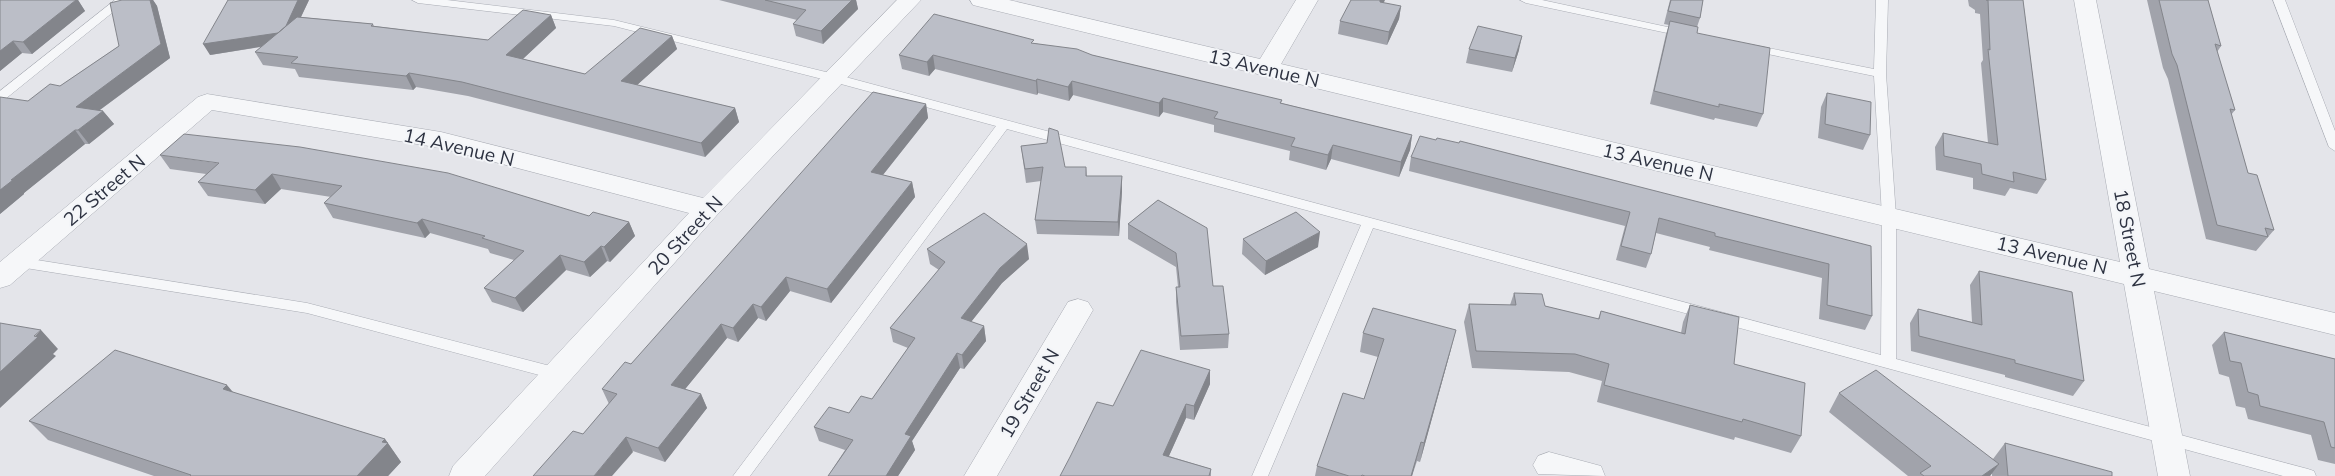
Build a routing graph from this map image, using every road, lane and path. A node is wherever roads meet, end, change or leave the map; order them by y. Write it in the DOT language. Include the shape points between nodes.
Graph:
graph roads {
  1 [pos="122,0"];
  2 [pos="418,0"];
  3 [pos="910,0"];
  4 [pos="981,0"];
  5 [pos="1307,0"];
  6 [pos="1526,0"];
  7 [pos="1882,0"];
  8 [pos="2086,0"];
  9 [pos="2279,0"];
  10 [pos="1698,36"];
  11 [pos="1736,44"];
  12 [pos="1267,68"];
  13 [pos="1880,74"];
  14 [pos="834,78"];
  15 [pos="0,97"];
  16 [pos="208,102"];
  17 [pos="1004,124"];
  18 [pos="2335,147"];
  19 [pos="708,209"];
  20 [pos="1889,216"];
  21 [pos="1370,222"];
  22 [pos="9,270"];
  23 [pos="2137,275"];
  24 [pos="1078,310"];
  25 [pos="2335,324"];
  26 [pos="1888,362"];
  27 [pos="558,374"];
  28 [pos="2168,439"];
  29 [pos="1549,465"];
  30 [pos="466,476"];
  31 [pos="741,476"];
  32 [pos="980,476"];
  33 [pos="1260,476"];
  34 [pos="1589,476"];
  35 [pos="2174,476"];
  36 [pos="2308,476"];
  1 -- 15 [label="lane"];
  2 -- 14 [label="lane" via="614,23"];
  3 -- 14 [label="street, 20 Street N"];
  4 -- 12 [label="street, 13 Avenue N"];
  5 -- 12 [label="street"];
  6 -- 10 [label="lane"];
  7 -- 13 [label="lane"];
  8 -- 23 [label="street, 18 Street N"];
  9 -- 18 [label="lane"];
  11 -- 13 [label="lane"];
  12 -- 20 [label="street, 13 Avenue N"];
  13 -- 20 [label="lane"];
  14 -- 17 [label="lane"];
  14 -- 19 [label="street, 20 Street N"];
  16 -- 19 [label="street, 14 Avenue N" via="441,140"];
  16 -- 22 [label="street, 22 Street N"];
  17 -- 21 [label="lane"];
  17 -- 31 [label="lane"];
  19 -- 27 [label="street, 20 Street N"];
  20 -- 23 [label="street, 13 Avenue N"];
  20 -- 26 [label="lane"];
  21 -- 26 [label="lane"];
  21 -- 33 [label="lane"];
  22 -- 27 [label="lane" via="307,308"];
  23 -- 25 [label="street, 13 Avenue N"];
  23 -- 28 [label="street, 18 Street N"];
  24 -- 32 [label="street, 19 Street N"];
  26 -- 28 [label="lane"];
  27 -- 30 [label="street, 20 Street N"];
  28 -- 35 [label="street, 18 Street N"];
  28 -- 36 [label="lane"];
  29 -- 34 [label="street"];
}
